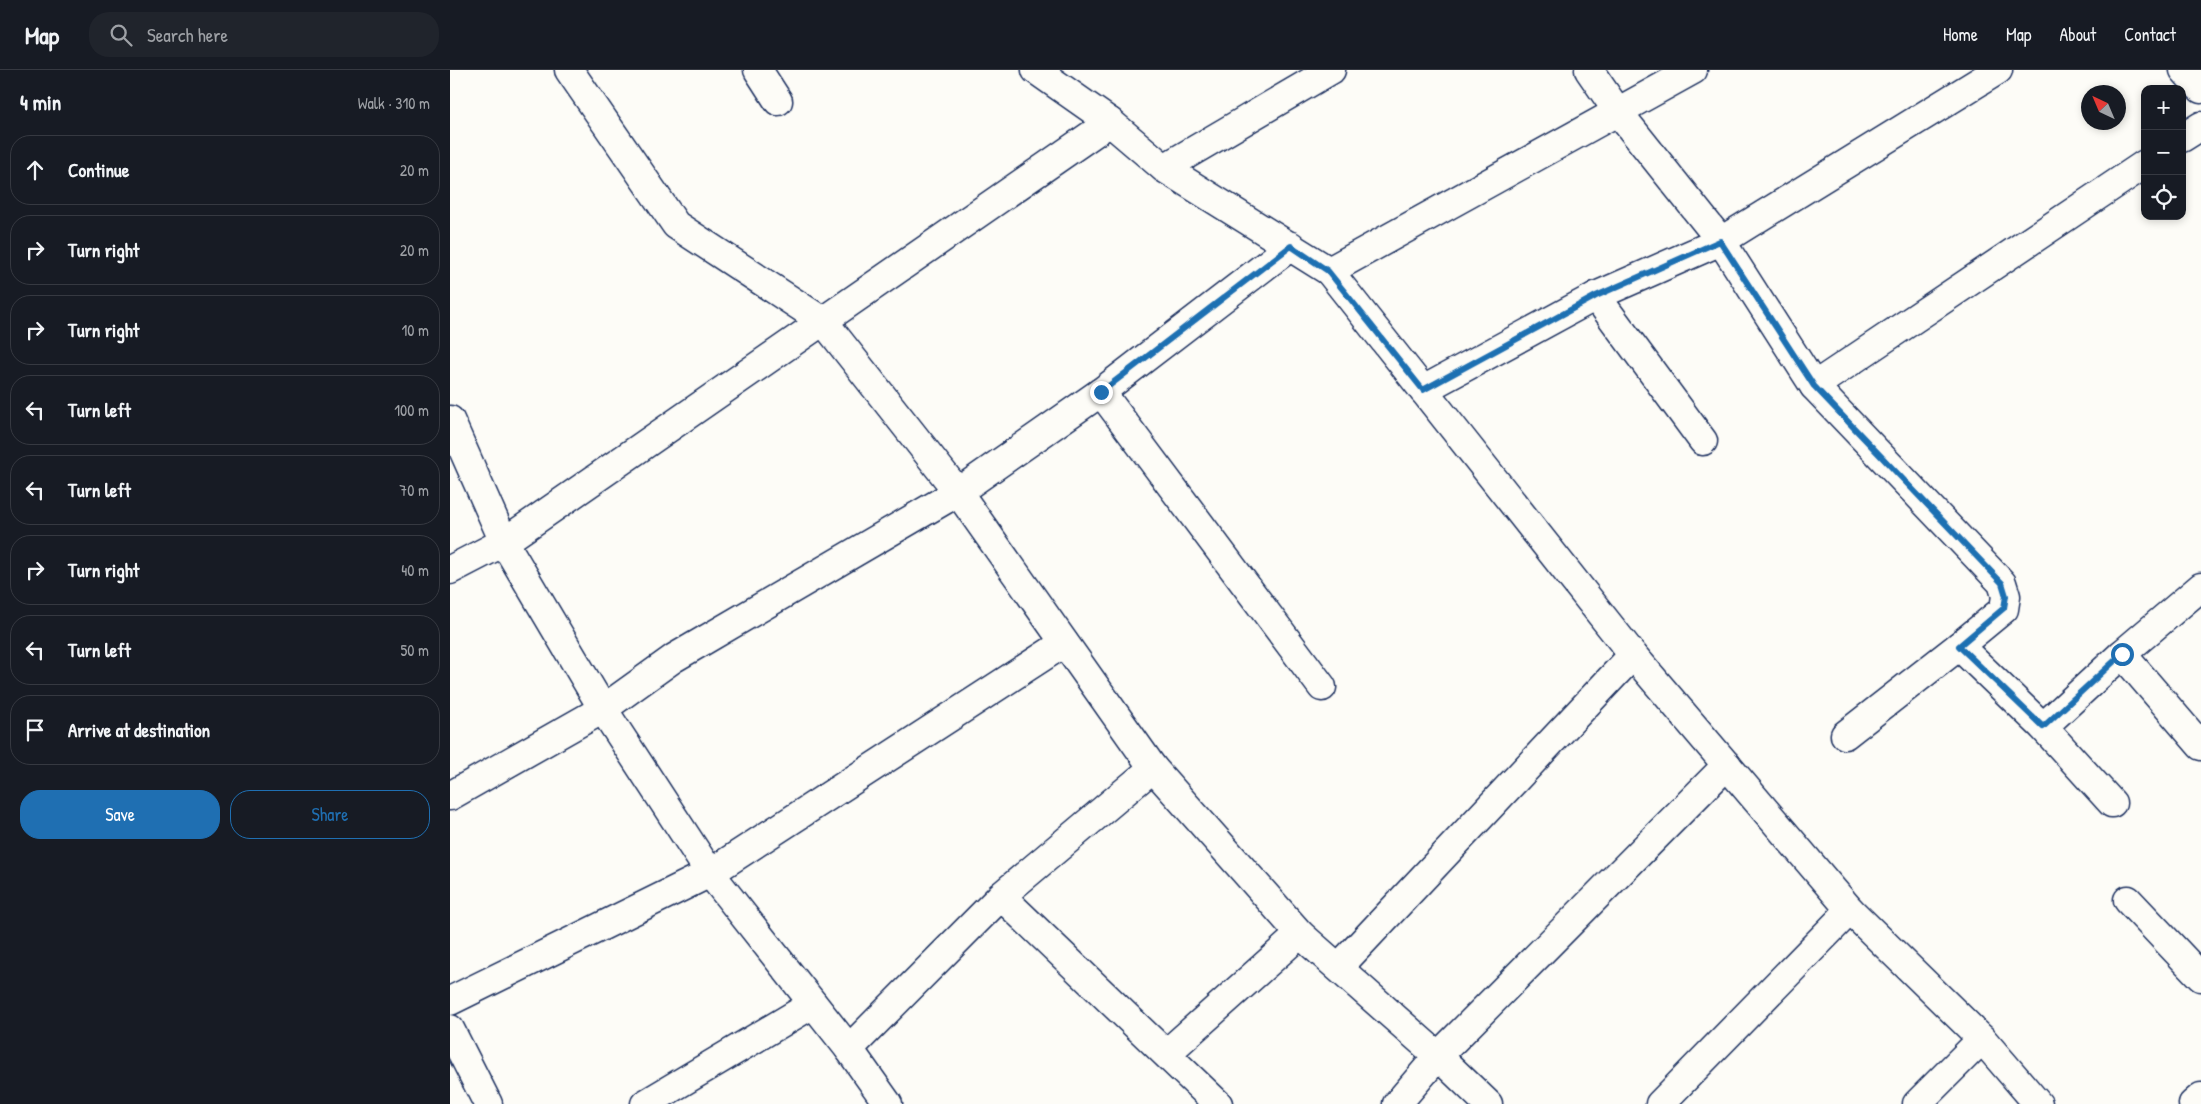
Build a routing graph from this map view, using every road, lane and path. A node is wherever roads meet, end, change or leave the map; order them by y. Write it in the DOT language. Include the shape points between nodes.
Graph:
graph roads {
  1 [pos="569,70"];
  2 [pos="758,70"];
  3 [pos="1036,70"];
  4 [pos="1331,70"];
  5 [pos="1589,70"];
  6 [pos="1692,70"];
  7 [pos="1998,70"];
  8 [pos="778,101"];
  9 [pos="1618,112"];
  10 [pos="1110,122"];
  11 [pos="2201,126"];
  12 [pos="2186,135"];
  13 [pos="2141,167"];
  14 [pos="1164,168"];
  15 [pos="1720,241"];
  16 [pos="1291,246"];
  17 [pos="1328,271"];
  18 [pos="1596,296"];
  19 [pos="824,322"];
  20 [pos="1814,386"];
  21 [pos="1423,390"];
  22 [pos="1101,392"];
  23 [pos="450,420"];
  24 [pos="1703,440"];
  25 [pos="958,492"];
  26 [pos="504,542"];
  27 [pos="450,570"];
  28 [pos="2201,587"];
  29 [pos="1064,643"];
  30 [pos="1959,646"];
  31 [pos="2122,654"];
  32 [pos="1633,655"];
  33 [pos="1322,687"];
  34 [pos="603,709"];
  35 [pos="2043,727"];
  36 [pos="1845,735"];
  37 [pos="2201,746"];
  38 [pos="1727,765"];
  39 [pos="1153,768"];
  40 [pos="450,796"];
  41 [pos="2112,803"];
  42 [pos="710,873"];
  43 [pos="1001,896"];
  44 [pos="2128,900"];
  45 [pos="1850,910"];
  46 [pos="1300,934"];
  47 [pos="1339,967"];
  48 [pos="2201,977"];
  49 [pos="450,1001"];
  50 [pos="813,1004"];
  51 [pos="450,1029"];
  52 [pos="1982,1039"];
  53 [pos="849,1049"];
  54 [pos="1167,1053"];
  55 [pos="1438,1056"];
  56 [pos="2201,1097"];
  57 [pos="488,1104"];
  58 [pos="645,1104"];
  59 [pos="888,1104"];
  60 [pos="1218,1104"];
  61 [pos="1398,1104"];
  62 [pos="1488,1104"];
  63 [pos="1660,1104"];
  64 [pos="1917,1104"];
  65 [pos="2038,1104"];
  66 [pos="2193,1104"];
  1 -- 19 [label="street" via="676,225"];
  2 -- 8 [label="street"];
  3 -- 10 [label="street"];
  4 -- 14 [label="street"];
  5 -- 9 [label="street"];
  6 -- 9 [label="street"];
  7 -- 15 [label="street"];
  9 -- 15 [label="street"];
  9 -- 17 [label="street"];
  10 -- 14 [label="street"];
  10 -- 19 [label="street"];
  11 -- 12 [label="street"];
  13 -- 20 [label="street"];
  14 -- 16 [label="street"];
  15 -- 18 [label="street"];
  15 -- 20 [label="street"];
  16 -- 17 [label="street"];
  16 -- 22 [label="street"];
  17 -- 21 [label="street"];
  18 -- 21 [label="street"];
  18 -- 24 [label="street"];
  19 -- 25 [label="street"];
  19 -- 26 [label="street"];
  20 -- 30 [label="street" via="2002,583 2006,596 2004,608"];
  21 -- 32 [label="street"];
  22 -- 25 [label="street"];
  22 -- 33 [label="street"];
  23 -- 26 [label="street"];
  25 -- 29 [label="street"];
  25 -- 34 [label="street" via="674,658"];
  26 -- 27 [label="street"];
  26 -- 34 [label="street"];
  28 -- 31 [label="street"];
  29 -- 39 [label="street"];
  29 -- 42 [label="street"];
  30 -- 35 [label="street"];
  30 -- 36 [label="street"];
  31 -- 35 [label="street"];
  31 -- 37 [label="street"];
  32 -- 38 [label="street"];
  32 -- 47 [label="street"];
  34 -- 40 [label="street"];
  34 -- 42 [label="street"];
  35 -- 41 [label="street"];
  38 -- 45 [label="street"];
  38 -- 55 [label="street"];
  39 -- 43 [label="street"];
  39 -- 46 [label="street"];
  42 -- 49 [label="street"];
  42 -- 50 [label="street"];
  43 -- 53 [label="street"];
  43 -- 54 [label="street"];
  44 -- 48 [label="street"];
  45 -- 52 [label="street"];
  45 -- 63 [label="street"];
  46 -- 47 [label="street"];
  46 -- 54 [label="street"];
  47 -- 55 [label="street"];
  50 -- 53 [label="street"];
  50 -- 58 [label="street"];
  51 -- 57 [label="street"];
  52 -- 64 [label="street"];
  52 -- 65 [label="street"];
  53 -- 59 [label="street"];
  54 -- 60 [label="street"];
  55 -- 61 [label="street"];
  55 -- 62 [label="street"];
  56 -- 66 [label="street"];
}
